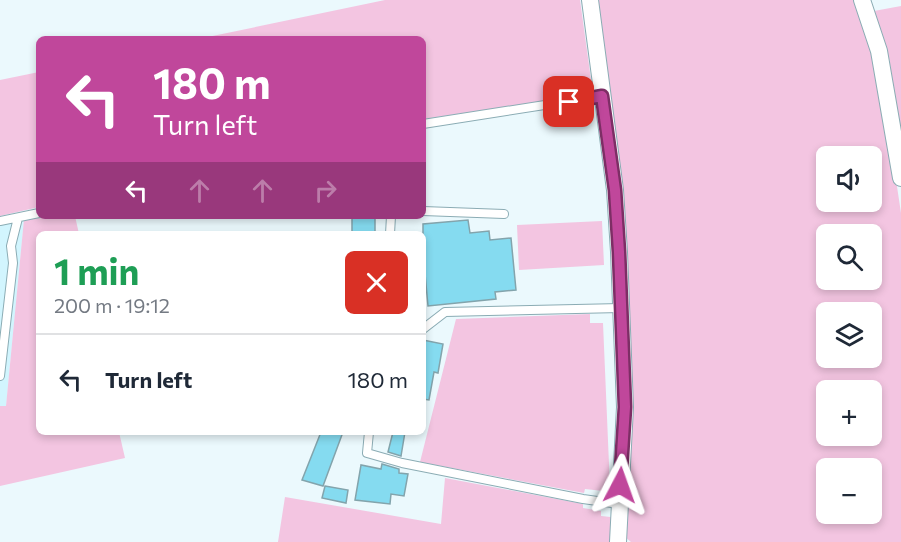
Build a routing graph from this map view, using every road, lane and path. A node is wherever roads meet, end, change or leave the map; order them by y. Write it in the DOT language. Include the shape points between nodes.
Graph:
graph roads {
  1 [pos="590,0"];
  2 [pos="862,0"];
  3 [pos="602,96"];
  4 [pos="426,124"];
  5 [pos="901,178"];
  6 [pos="426,211"];
  7 [pos="36,214"];
  8 [pos="504,214"];
  9 [pos="18,218"];
  10 [pos="0,221"];
  11 [pos="621,308"];
  12 [pos="426,327"];
  13 [pos="0,376"];
  14 [pos="369,435"];
  15 [pos="619,504"];
  16 [pos="618,542"];
  1 -- 3 [label="street"];
  2 -- 5 [label="street" via="879,51"];
  3 -- 4 [label="lane"];
  3 -- 11 [label="street" via="615,190"];
  6 -- 8 [label="lane"];
  7 -- 9 [label="lane"];
  9 -- 10 [label="lane"];
  9 -- 13 [label="lane" via="10,246 13,263"];
  11 -- 12 [label="lane" via="446,312"];
  11 -- 15 [label="street" via="625,407"];
  14 -- 15 [label="lane" via="367,453 402,463"];
  15 -- 16 [label="street"];
}
